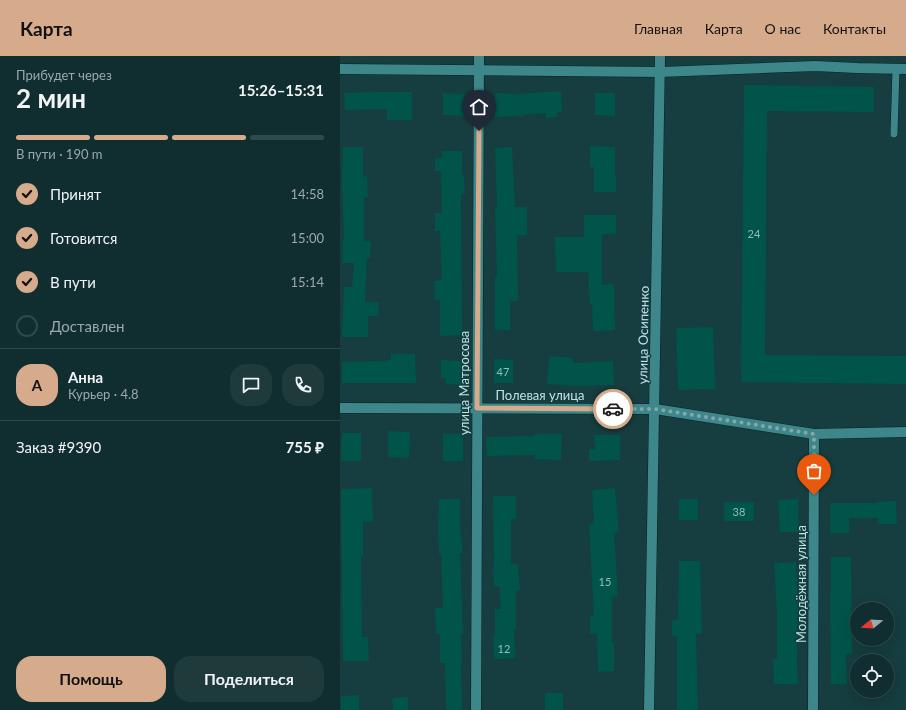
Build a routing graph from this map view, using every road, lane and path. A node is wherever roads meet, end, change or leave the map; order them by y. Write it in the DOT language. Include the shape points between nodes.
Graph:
graph roads {
  1 [pos="479,56"];
  2 [pos="660,56"];
  3 [pos="815,61"];
  4 [pos="340,69"];
  5 [pos="896,69"];
  6 [pos="906,69"];
  7 [pos="479,70"];
  8 [pos="660,72"];
  9 [pos="894,134"];
  10 [pos="340,408"];
  11 [pos="477,408"];
  12 [pos="655,409"];
  13 [pos="906,432"];
  14 [pos="814,434"];
  15 [pos="476,710"];
  16 [pos="649,710"];
  17 [pos="813,710"];
  1 -- 7 [label="street, улица Матросова"];
  2 -- 8 [label="street, улица Осипенко"];
  3 -- 5 [label="street"];
  3 -- 8 [label="street"];
  4 -- 7 [label="street"];
  5 -- 6 [label="street"];
  5 -- 9 [label="lane"];
  7 -- 8 [label="street"];
  7 -- 11 [label="street, улица Матросова"];
  8 -- 12 [label="street, улица Осипенко"];
  10 -- 11 [label="street, Полевая улица"];
  11 -- 12 [label="street, Полевая улица"];
  11 -- 15 [label="street, улица Матросова"];
  12 -- 14 [label="street, Полевая улица"];
  12 -- 16 [label="street, улица Осипенко"];
  13 -- 14 [label="street, Полевая улица"];
  14 -- 17 [label="street, Молодёжная улица"];
}
